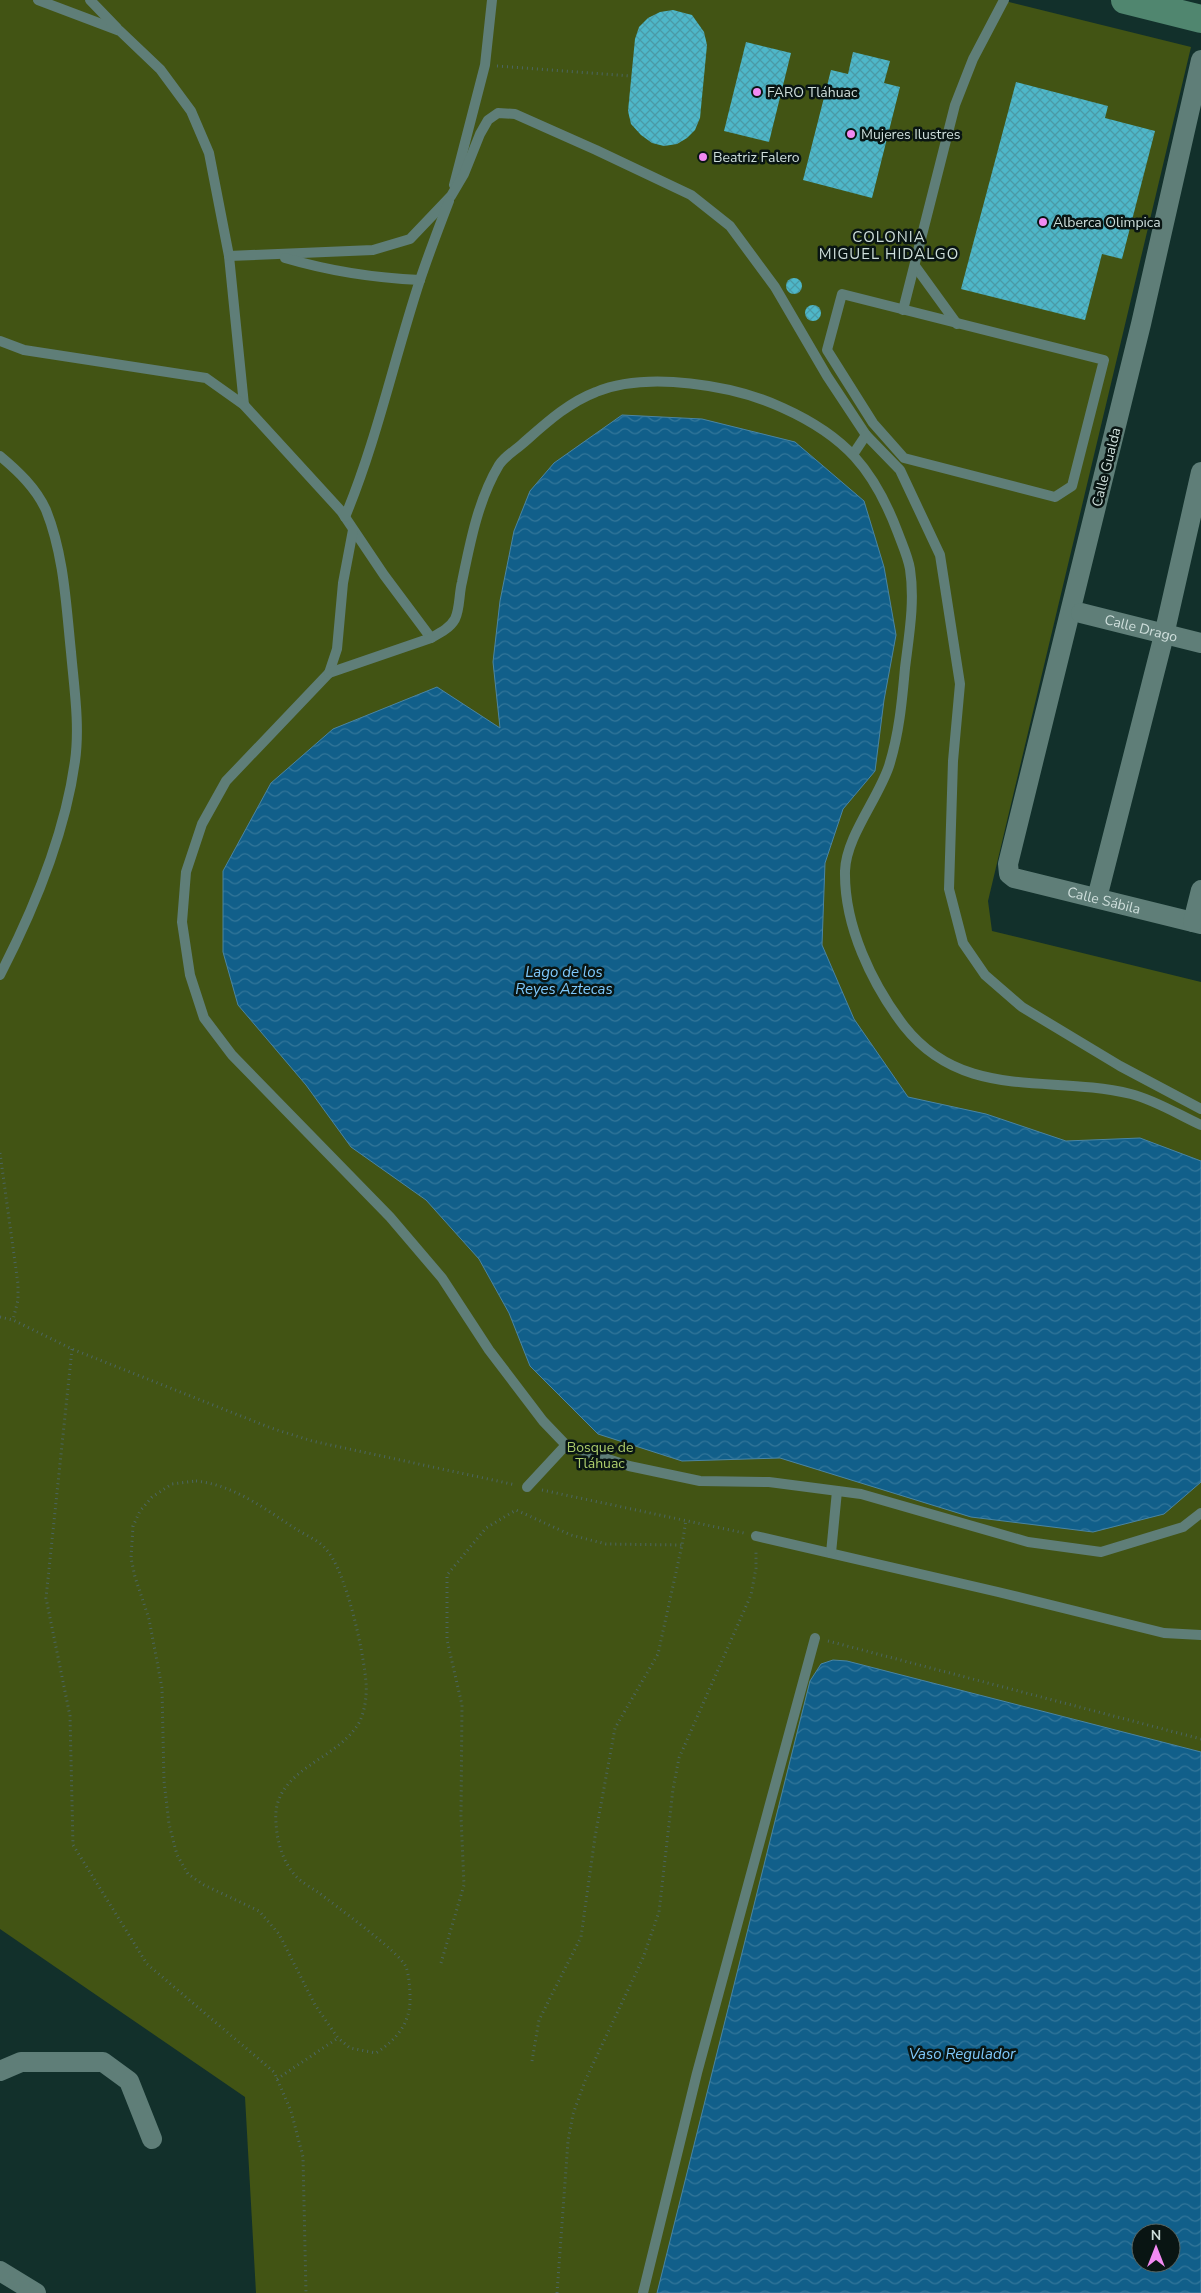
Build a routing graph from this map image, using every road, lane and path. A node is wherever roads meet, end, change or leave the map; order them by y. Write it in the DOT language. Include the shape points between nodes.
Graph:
graph roads {
  1 [pos="38,0"];
  2 [pos="90,0"];
  3 [pos="492,0"];
  4 [pos="1004,0"];
  5 [pos="1125,0"];
  6 [pos="1201,19"];
  7 [pos="120,31"];
  8 [pos="1201,60"];
  9 [pos="485,65"];
  10 [pos="631,76"];
  11 [pos="451,196"];
  12 [pos="277,255"];
  13 [pos="229,256"];
  14 [pos="915,266"];
  15 [pos="420,280"];
  16 [pos="903,310"];
  17 [pos="957,324"];
  18 [pos="0,341"];
  19 [pos="244,405"];
  20 [pos="866,435"];
  21 [pos="854,453"];
  22 [pos="0,456"];
  23 [pos="1201,472"];
  24 [pos="345,517"];
  25 [pos="354,530"];
  26 [pos="1082,613"];
  27 [pos="1164,635"];
  28 [pos="431,638"];
  29 [pos="1201,643"];
  30 [pos="329,673"];
  31 [pos="1009,874"];
  32 [pos="1201,890"];
  33 [pos="1097,898"];
  34 [pos="1197,923"];
  35 [pos="0,975"];
  36 [pos="1201,1109"];
  37 [pos="1201,1125"];
  38 [pos="0,1153"];
  39 [pos="0,1317"];
  40 [pos="13,1320"];
  41 [pos="72,1349"];
  42 [pos="566,1444"];
  43 [pos="527,1487"];
  44 [pos="837,1491"];
  45 [pos="1201,1512"];
  46 [pos="686,1520"];
  47 [pos="756,1536"];
  48 [pos="682,1544"];
  49 [pos="831,1553"];
  50 [pos="1201,1635"];
  51 [pos="815,1638"];
  52 [pos="1201,1739"];
  53 [pos="441,1963"];
  54 [pos="338,2038"];
  55 [pos="532,2061"];
  56 [pos="0,2071"];
  57 [pos="277,2079"];
  58 [pos="152,2139"];
  59 [pos="0,2271"];
  60 [pos="36,2293"];
  61 [pos="306,2293"];
  62 [pos="557,2293"];
  63 [pos="643,2293"];
  1 -- 7 [label="lane"];
  2 -- 7 [label="lane"];
  3 -- 9 [label="lane"];
  4 -- 14 [label="lane" via="955,105"];
  5 -- 6 [label="main road"];
  7 -- 13 [label="lane" via="160,69 191,111 208,153"];
  8 -- 31 [label="street, Calle Gualda" via="1139,334 1008,864"];
  9 -- 10 [label="path"];
  9 -- 11 [label="lane"];
  11 -- 12 [label="lane" via="410,239 374,250"];
  11 -- 15 [label="lane"];
  11 -- 20 [label="lane" via="480,134 488,120 498,113 515,114 691,196 730,226 775,287"];
  12 -- 13 [label="lane"];
  12 -- 15 [label="lane" via="322,269"];
  13 -- 19 [label="lane"];
  14 -- 16 [label="lane"];
  14 -- 17 [label="lane"];
  15 -- 24 [label="lane" via="386,401"];
  16 -- 17 [label="lane"];
  16 -- 17 [label="lane" via="842,294 827,350 874,423 904,458 1055,497 1072,486 1104,360"];
  18 -- 19 [label="lane" via="24,350 206,378"];
  19 -- 24 [label="lane"];
  20 -- 21 [label="lane"];
  20 -- 36 [label="lane" via="900,470 940,555 960,684 953,761 949,889 964,942 985,975 1022,1006 1120,1066"];
  21 -- 28 [label="lane" via="815,422 768,401 663,382 628,384 597,391 557,414 500,463 476,518 456,618"];
  21 -- 37 [label="lane" via="886,502 910,565 912,602 898,735 887,772 855,835 845,869 853,929 864,959 904,1025 924,1048 948,1065 996,1079 1134,1094"];
  22 -- 35 [label="lane" via="25,477 45,508 55,536 64,583 77,736 75,762 59,831 27,923"];
  23 -- 27 [label="street"];
  24 -- 25 [label="lane"];
  25 -- 28 [label="lane"];
  25 -- 30 [label="lane" via="343,583 337,649"];
  26 -- 27 [label="street, Calle Drago"];
  27 -- 29 [label="street, Calle Drago"];
  27 -- 33 [label="street"];
  28 -- 30 [label="lane"];
  30 -- 42 [label="lane" via="226,781 202,824 186,872 182,922 190,975 204,1018 232,1055 390,1217 442,1278 489,1350 543,1421"];
  31 -- 33 [label="street, Calle Sábila" via="1014,878"];
  32 -- 34 [label="street"];
  33 -- 34 [label="street, Calle Sábila"];
  38 -- 40 [label="path" via="18,1284"];
  39 -- 40 [label="path"];
  40 -- 41 [label="path"];
  41 -- 43 [label="path" via="271,1428 312,1441"];
  41 -- 57 [label="path" via="46,1598 70,1716 73,1845 147,1964 274,2072"];
  42 -- 43 [label="lane"];
  42 -- 44 [label="lane" via="629,1466 700,1481 769,1482"];
  43 -- 46 [label="path"];
  44 -- 45 [label="lane" via="861,1494 1028,1542 1101,1552 1183,1527"];
  44 -- 49 [label="lane"];
  46 -- 47 [label="path"];
  46 -- 48 [label="path"];
  47 -- 49 [label="lane"];
  47 -- 62 [label="path" via="756,1568 751,1595 679,1758 659,1912 643,1958 585,2081 573,2114 568,2141"];
  48 -- 53 [label="path" via="606,1544 571,1535 516,1510 486,1528 447,1575 447,1640 462,1705 464,1885"];
  48 -- 55 [label="path" via="658,1654 615,1728 581,1938 539,2020"];
  49 -- 50 [label="lane" via="1164,1633"];
  51 -- 52 [label="path"];
  51 -- 63 [label="lane" via="697,2073"];
  54 -- 54 [label="path" via="315,2005 272,1926 259,1912 204,1886 188,1874 177,1855 169,1824 164,1781 162,1688 149,1619 131,1558 133,1526 140,1511 152,1497 172,1484 212,1482 250,1500 325,1547 342,1579 362,1648 365,1705 360,1721 349,1735 288,1781 277,1801 278,1845 294,1874 386,1946 406,1966 411,2008 402,2030 376,2053 350,2048"];
  54 -- 57 [label="path"];
  56 -- 58 [label="street" via="21,2062 103,2062 129,2081"];
  57 -- 61 [label="path" via="291,2111 303,2157"];
  59 -- 60 [label="street"];
}
